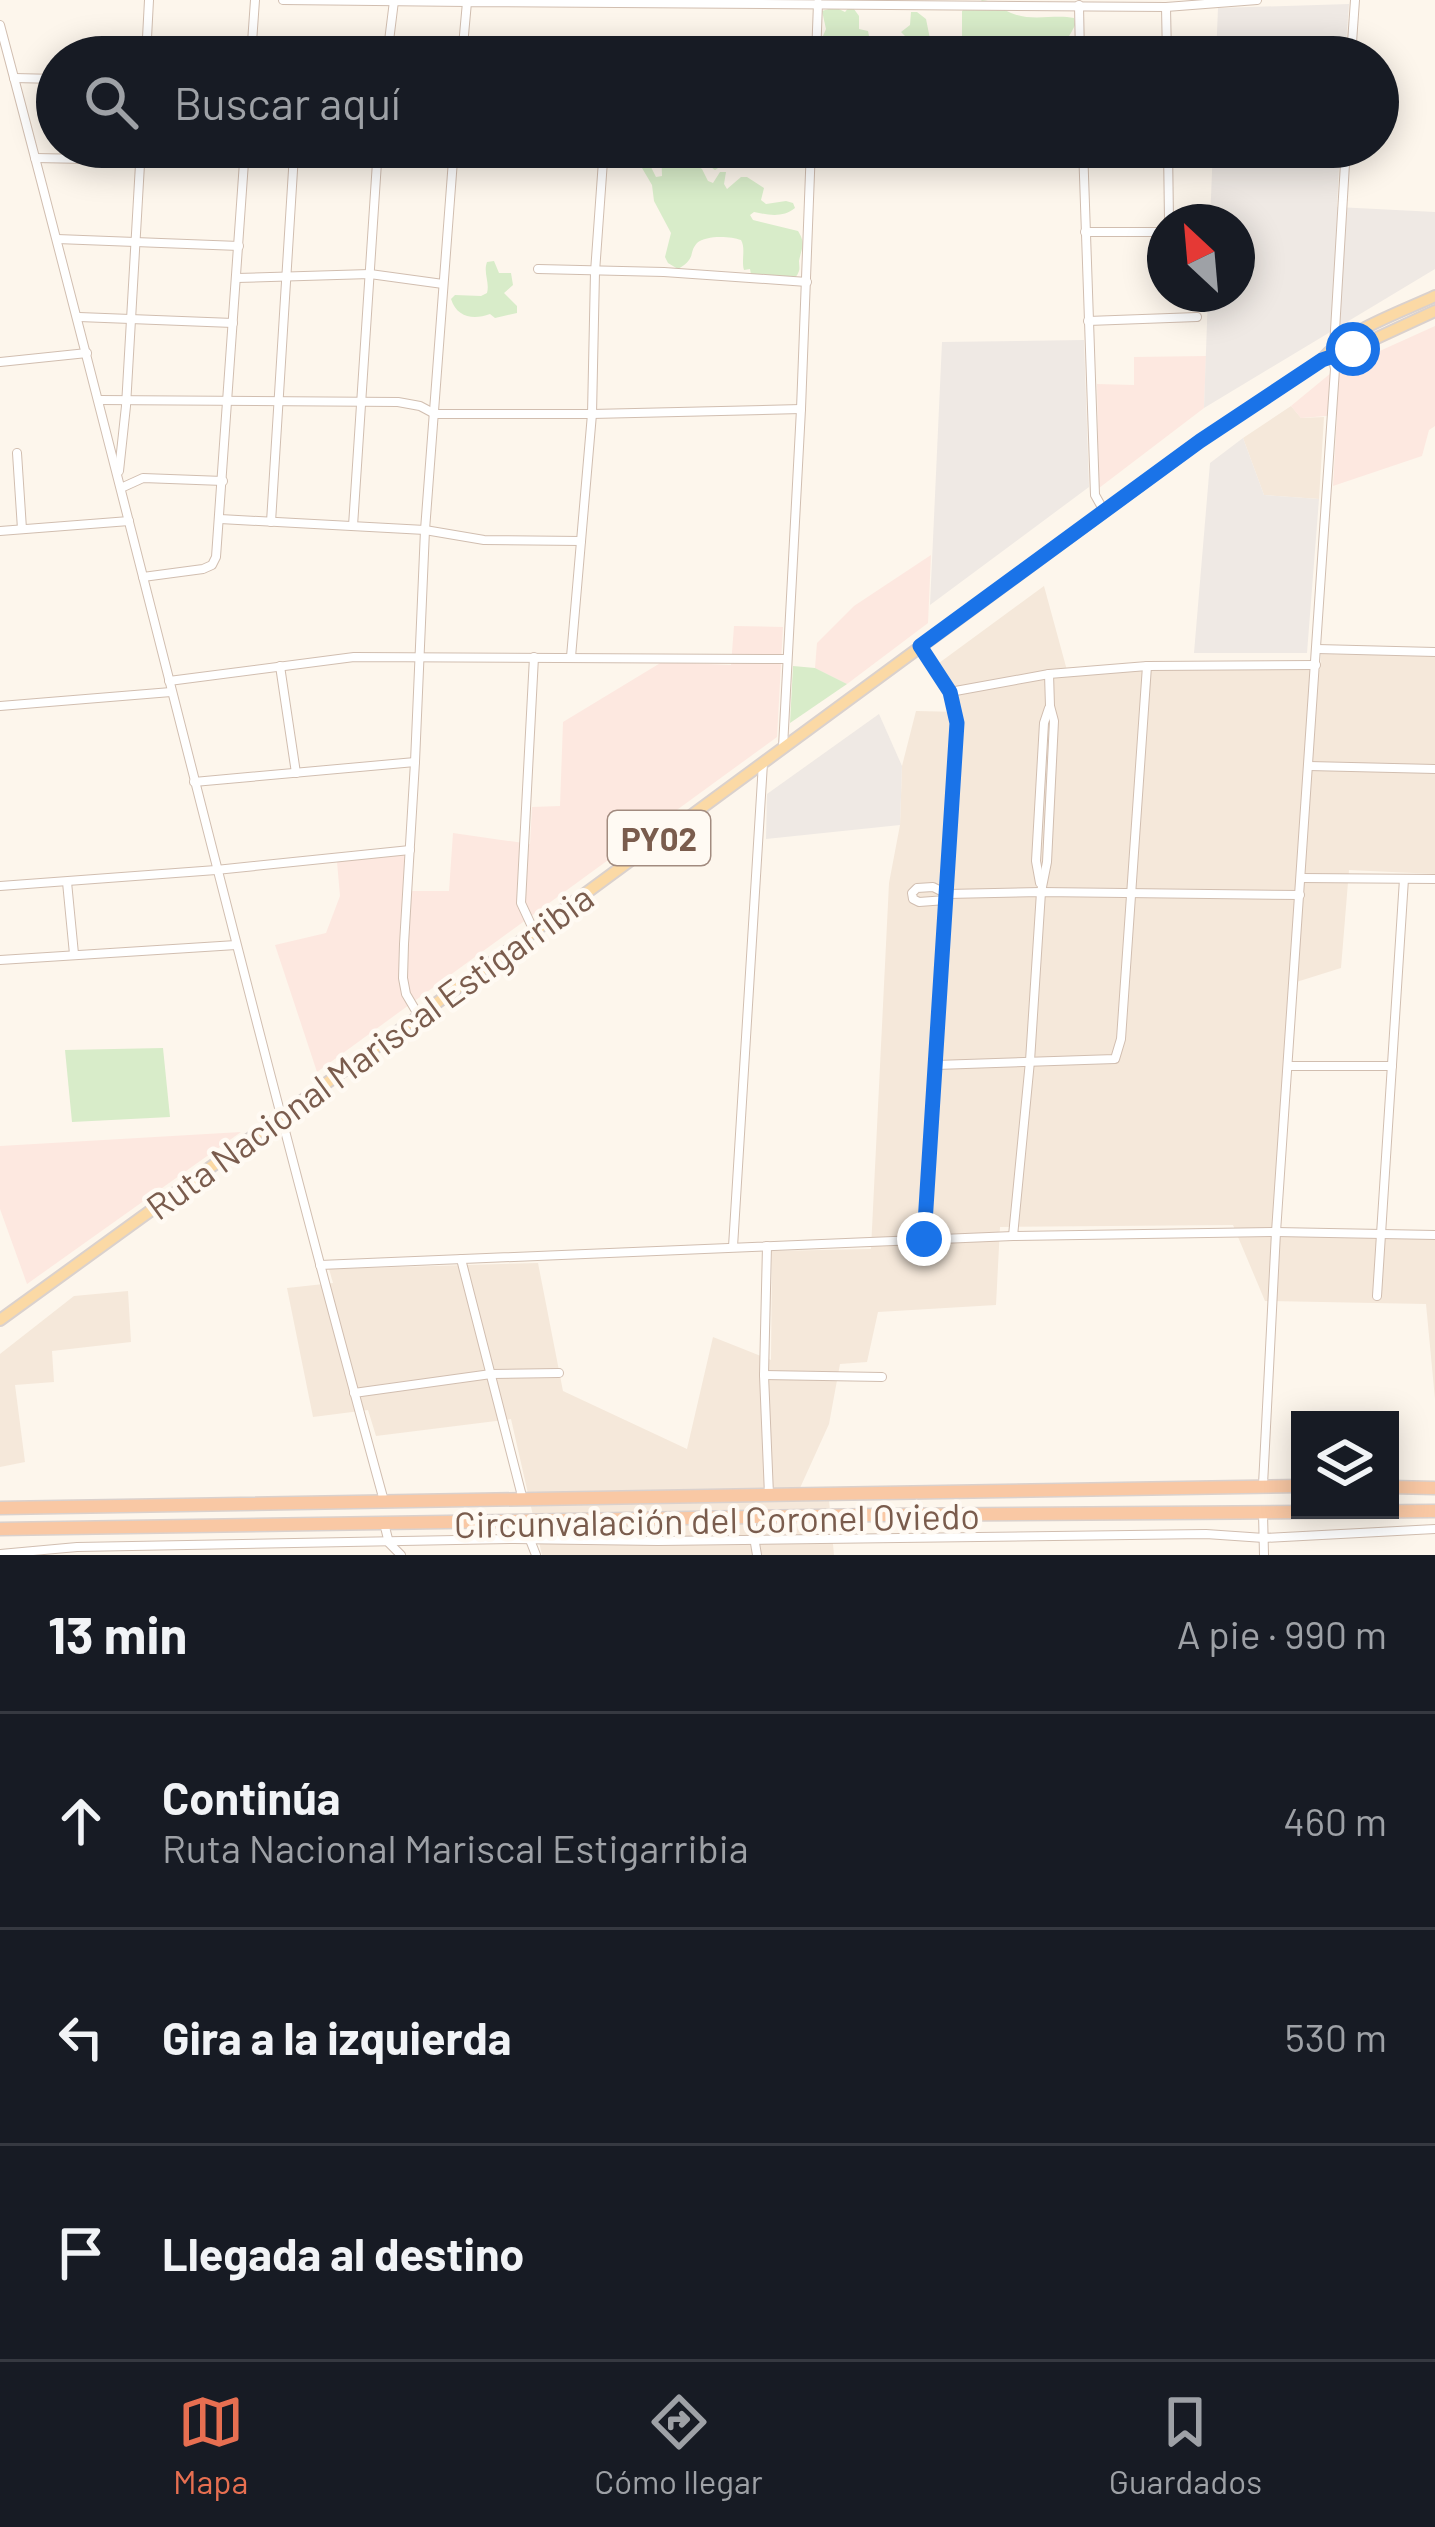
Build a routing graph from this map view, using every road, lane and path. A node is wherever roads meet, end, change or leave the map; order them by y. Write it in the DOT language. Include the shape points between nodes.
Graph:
graph roads {
  1 [pos="149,0"];
  2 [pos="256,0"];
  3 [pos="283,0"];
  4 [pos="328,0"];
  5 [pos="1257,0"];
  6 [pos="1355,0"];
  7 [pos="394,1"];
  8 [pos="416,1"];
  9 [pos="501,1"];
  10 [pos="467,2"];
  11 [pos="826,2"];
  12 [pos="1079,5"];
  13 [pos="1166,7"];
  14 [pos="0,25"];
  15 [pos="147,36"];
  16 [pos="253,36"];
  17 [pos="390,36"];
  18 [pos="464,36"];
  19 [pos="820,36"];
  20 [pos="1080,36"];
  21 [pos="1167,36"];
  22 [pos="1352,36"];
  23 [pos="14,78"];
  24 [pos="36,79"];
  25 [pos="35,158"];
  26 [pos="36,162"];
  27 [pos="38,168"];
  28 [pos="140,168"];
  29 [pos="244,168"];
  30 [pos="293,168"];
  31 [pos="377,168"];
  32 [pos="452,168"];
  33 [pos="603,168"];
  34 [pos="811,168"];
  35 [pos="1083,168"];
  36 [pos="1168,168"];
  37 [pos="1344,168"];
  38 [pos="1169,204"];
  39 [pos="1085,232"];
  40 [pos="1147,232"];
  41 [pos="57,239"];
  42 [pos="135,242"];
  43 [pos="238,245"];
  44 [pos="538,269"];
  45 [pos="596,272"];
  46 [pos="370,274"];
  47 [pos="287,277"];
  48 [pos="236,278"];
  49 [pos="807,282"];
  50 [pos="443,284"];
  51 [pos="1435,296"];
  52 [pos="1435,311"];
  53 [pos="78,317"];
  54 [pos="1197,317"];
  55 [pos="131,320"];
  56 [pos="1088,321"];
  57 [pos="233,323"];
  58 [pos="87,353"];
  59 [pos="1330,355"];
  60 [pos="0,362"];
  61 [pos="126,399"];
  62 [pos="99,400"];
  63 [pos="228,400"];
  64 [pos="279,401"];
  65 [pos="362,402"];
  66 [pos="801,409"];
  67 [pos="435,414"];
  68 [pos="592,414"];
  69 [pos="17,453"];
  70 [pos="223,482"];
  71 [pos="119,483"];
  72 [pos="1104,511"];
  73 [pos="220,519"];
  74 [pos="129,521"];
  75 [pos="271,521"];
  76 [pos="353,526"];
  77 [pos="22,530"];
  78 [pos="424,530"];
  79 [pos="0,531"];
  80 [pos="581,541"];
  81 [pos="143,577"];
  82 [pos="920,646"];
  83 [pos="1317,649"];
  84 [pos="1435,652"];
  85 [pos="420,656"];
  86 [pos="534,657"];
  87 [pos="571,657"];
  88 [pos="787,659"];
  89 [pos="1147,665"];
  90 [pos="1316,665"];
  91 [pos="280,666"];
  92 [pos="1049,674"];
  93 [pos="169,681"];
  94 [pos="171,692"];
  95 [pos="950,692"];
  96 [pos="0,706"];
  97 [pos="782,747"];
  98 [pos="416,761"];
  99 [pos="763,761"];
  100 [pos="1310,766"];
  101 [pos="1435,769"];
  102 [pos="296,772"];
  103 [pos="194,782"];
  104 [pos="410,850"];
  105 [pos="216,870"];
  106 [pos="1301,878"];
  107 [pos="1404,879"];
  108 [pos="1435,879"];
  109 [pos="67,882"];
  110 [pos="0,886"];
  111 [pos="1041,892"];
  112 [pos="1131,893"];
  113 [pos="1300,895"];
  114 [pos="947,897"];
  115 [pos="534,931"];
  116 [pos="236,945"];
  117 [pos="74,954"];
  118 [pos="0,960"];
  119 [pos="419,1016"];
  120 [pos="1030,1061"];
  121 [pos="936,1066"];
  122 [pos="1288,1066"];
  123 [pos="1391,1066"];
  124 [pos="280,1117"];
  125 [pos="1276,1232"];
  126 [pos="1381,1234"];
  127 [pos="1435,1235"];
  128 [pos="1013,1236"];
  129 [pos="924,1239"];
  130 [pos="766,1246"];
  131 [pos="733,1247"];
  132 [pos="461,1259"];
  133 [pos="320,1265"];
  134 [pos="1377,1296"];
  135 [pos="0,1320"];
  136 [pos="559,1373"];
  137 [pos="491,1374"];
  138 [pos="764,1375"];
  139 [pos="882,1377"];
  140 [pos="355,1393"];
  141 [pos="1263,1485"];
  142 [pos="1291,1486"];
  143 [pos="1399,1487"];
  144 [pos="1435,1488"];
  145 [pos="769,1495"];
  146 [pos="523,1500"];
  147 [pos="385,1501"];
  148 [pos="0,1508"];
  149 [pos="1435,1511"];
  150 [pos="1263,1513"];
  151 [pos="752,1519"];
  152 [pos="523,1522"];
  153 [pos="384,1523"];
  154 [pos="0,1528"];
  155 [pos="1435,1528"];
  156 [pos="1264,1538"];
  157 [pos="530,1540"];
  158 [pos="755,1540"];
  159 [pos="388,1543"];
  160 [pos="0,1554"];
  161 [pos="400,1555"];
  162 [pos="536,1555"];
  163 [pos="757,1555"];
  164 [pos="1264,1555"];
  1 -- 15 [label="street"];
  2 -- 16 [label="street"];
  3 -- 4 [label="street"];
  4 -- 7 [label="street"];
  5 -- 13 [label="street"];
  6 -- 22 [label="street"];
  7 -- 8 [label="street"];
  7 -- 17 [label="street"];
  8 -- 10 [label="street"];
  9 -- 10 [label="street"];
  9 -- 11 [label="street"];
  10 -- 18 [label="street"];
  11 -- 12 [label="street"];
  11 -- 19 [label="street"];
  12 -- 13 [label="street"];
  12 -- 20 [label="street"];
  13 -- 21 [label="street"];
  14 -- 23 [label="street"];
  23 -- 24 [label="street"];
  23 -- 25 [label="street"];
  25 -- 26 [label="street"];
  27 -- 41 [label="street"];
  28 -- 42 [label="street"];
  29 -- 43 [label="street"];
  30 -- 47 [label="street"];
  31 -- 46 [label="street"];
  32 -- 50 [label="street"];
  33 -- 45 [label="street"];
  34 -- 49 [label="street"];
  35 -- 39 [label="street"];
  36 -- 38 [label="street"];
  37 -- 59 [label="street"];
  39 -- 40 [label="street"];
  39 -- 56 [label="street"];
  41 -- 42 [label="street"];
  41 -- 53 [label="street"];
  42 -- 43 [label="street"];
  42 -- 55 [label="street"];
  43 -- 48 [label="street"];
  44 -- 45 [label="street"];
  45 -- 49 [label="street"];
  45 -- 68 [label="street"];
  46 -- 47 [label="street"];
  46 -- 50 [label="street"];
  46 -- 65 [label="street"];
  47 -- 48 [label="street"];
  47 -- 64 [label="street"];
  48 -- 57 [label="street"];
  49 -- 66 [label="street"];
  50 -- 67 [label="street"];
  51 -- 59 [label="main road, Ruta Nacional Mariscal Estigarribia / PY02"];
  52 -- 59 [label="main road, Ruta Nacional Mariscal Estigarribia / PY02"];
  53 -- 55 [label="street"];
  53 -- 58 [label="street"];
  54 -- 56 [label="street"];
  55 -- 57 [label="street"];
  55 -- 61 [label="street"];
  56 -- 72 [label="street" via="1094,495"];
  57 -- 63 [label="street"];
  58 -- 60 [label="street"];
  58 -- 62 [label="street"];
  59 -- 72 [label="main road, Ruta Nacional Mariscal Estigarribia / PY02"];
  59 -- 83 [label="street"];
  61 -- 62 [label="street"];
  61 -- 63 [label="street"];
  61 -- 71 [label="street"];
  62 -- 71 [label="street"];
  63 -- 64 [label="street"];
  63 -- 70 [label="street"];
  64 -- 65 [label="street"];
  64 -- 75 [label="street"];
  65 -- 67 [label="street"];
  65 -- 76 [label="street"];
  66 -- 68 [label="street"];
  66 -- 88 [label="street"];
  67 -- 68 [label="street"];
  67 -- 78 [label="street"];
  68 -- 80 [label="street"];
  69 -- 77 [label="street"];
  70 -- 71 [label="street"];
  70 -- 73 [label="street"];
  71 -- 74 [label="street"];
  72 -- 82 [label="main road, Ruta Nacional Mariscal Estigarribia / PY02"];
  73 -- 75 [label="street"];
  73 -- 81 [label="street" via="212,565"];
  74 -- 77 [label="street"];
  74 -- 81 [label="street"];
  75 -- 76 [label="street"];
  76 -- 78 [label="street"];
  77 -- 79 [label="street"];
  78 -- 80 [label="street"];
  78 -- 85 [label="street"];
  80 -- 87 [label="street"];
  81 -- 93 [label="street"];
  82 -- 95 [label="street"];
  82 -- 97 [label="main road, Ruta Nacional Mariscal Estigarribia / PY02"];
  83 -- 84 [label="street"];
  83 -- 90 [label="street"];
  85 -- 86 [label="street"];
  85 -- 91 [label="street"];
  85 -- 98 [label="street"];
  86 -- 87 [label="street"];
  86 -- 115 [label="street" via="521,903"];
  87 -- 88 [label="street"];
  88 -- 97 [label="street"];
  89 -- 90 [label="street"];
  89 -- 92 [label="street"];
  89 -- 112 [label="street"];
  90 -- 100 [label="street"];
  91 -- 93 [label="street"];
  91 -- 102 [label="street"];
  92 -- 95 [label="street"];
  92 -- 111 [label="street" via="1036,861"];
  93 -- 94 [label="street"];
  94 -- 96 [label="street"];
  94 -- 103 [label="street"];
  95 -- 114 [label="street" via="957,723"];
  97 -- 99 [label="main road, Ruta Nacional Mariscal Estigarribia / PY02"];
  98 -- 102 [label="street"];
  98 -- 104 [label="street"];
  99 -- 115 [label="main road, Ruta Nacional Mariscal Estigarribia / PY02"];
  99 -- 131 [label="street"];
  100 -- 101 [label="street"];
  100 -- 106 [label="street"];
  102 -- 103 [label="street"];
  103 -- 105 [label="street"];
  104 -- 105 [label="street"];
  104 -- 119 [label="street" via="403,978"];
  105 -- 109 [label="street"];
  105 -- 116 [label="street"];
  106 -- 107 [label="street"];
  106 -- 113 [label="street"];
  107 -- 108 [label="street"];
  107 -- 123 [label="street"];
  109 -- 110 [label="street"];
  109 -- 117 [label="street"];
  111 -- 112 [label="street"];
  111 -- 114 [label="street"];
  111 -- 120 [label="street"];
  112 -- 113 [label="street"];
  112 -- 120 [label="street" via="1115,1059"];
  113 -- 122 [label="street"];
  114 -- 121 [label="street"];
  115 -- 119 [label="main road, Ruta Nacional Mariscal Estigarribia / PY02"];
  116 -- 117 [label="street"];
  116 -- 124 [label="street"];
  117 -- 118 [label="street"];
  119 -- 124 [label="main road, Ruta Nacional Mariscal Estigarribia / PY02"];
  120 -- 121 [label="street"];
  120 -- 128 [label="street"];
  121 -- 129 [label="street"];
  122 -- 123 [label="street"];
  122 -- 125 [label="street"];
  123 -- 126 [label="street"];
  124 -- 133 [label="street"];
  124 -- 135 [label="main road, Ruta Nacional Mariscal Estigarribia / PY02"];
  125 -- 126 [label="street"];
  125 -- 128 [label="street"];
  125 -- 141 [label="street"];
  126 -- 127 [label="street"];
  126 -- 134 [label="street"];
  128 -- 129 [label="street"];
  129 -- 130 [label="street"];
  130 -- 131 [label="street"];
  130 -- 138 [label="street"];
  131 -- 132 [label="street"];
  132 -- 133 [label="street"];
  132 -- 137 [label="street"];
  133 -- 140 [label="street"];
  136 -- 137 [label="street"];
  137 -- 140 [label="street"];
  137 -- 146 [label="street"];
  138 -- 139 [label="street"];
  138 -- 145 [label="street"];
  140 -- 147 [label="street"];
  141 -- 142 [label="highway, Circunvalación del Coronel Oviedo"];
  141 -- 145 [label="highway, Circunvalación del Coronel Oviedo"];
  143 -- 144 [label="highway"];
  145 -- 146 [label="highway, Circunvalación del Coronel Oviedo"];
  146 -- 147 [label="highway, Circunvalación del Coronel Oviedo"];
  147 -- 148 [label="highway, Circunvalación del Coronel Oviedo"];
  149 -- 150 [label="highway, Circunvalación del Coronel Oviedo"];
  150 -- 151 [label="highway, Circunvalación del Coronel Oviedo"];
  150 -- 156 [label="street"];
  151 -- 152 [label="highway, Circunvalación del Coronel Oviedo"];
  151 -- 158 [label="street"];
  152 -- 153 [label="highway, Circunvalación del Coronel Oviedo"];
  152 -- 157 [label="street"];
  153 -- 154 [label="highway, Circunvalación del Coronel Oviedo"];
  153 -- 159 [label="street"];
  155 -- 156 [label="street"];
  156 -- 158 [label="street"];
  156 -- 164 [label="street"];
  157 -- 158 [label="street"];
  157 -- 159 [label="street"];
  157 -- 162 [label="street"];
  158 -- 163 [label="street"];
  159 -- 160 [label="street"];
  159 -- 161 [label="street"];
}
